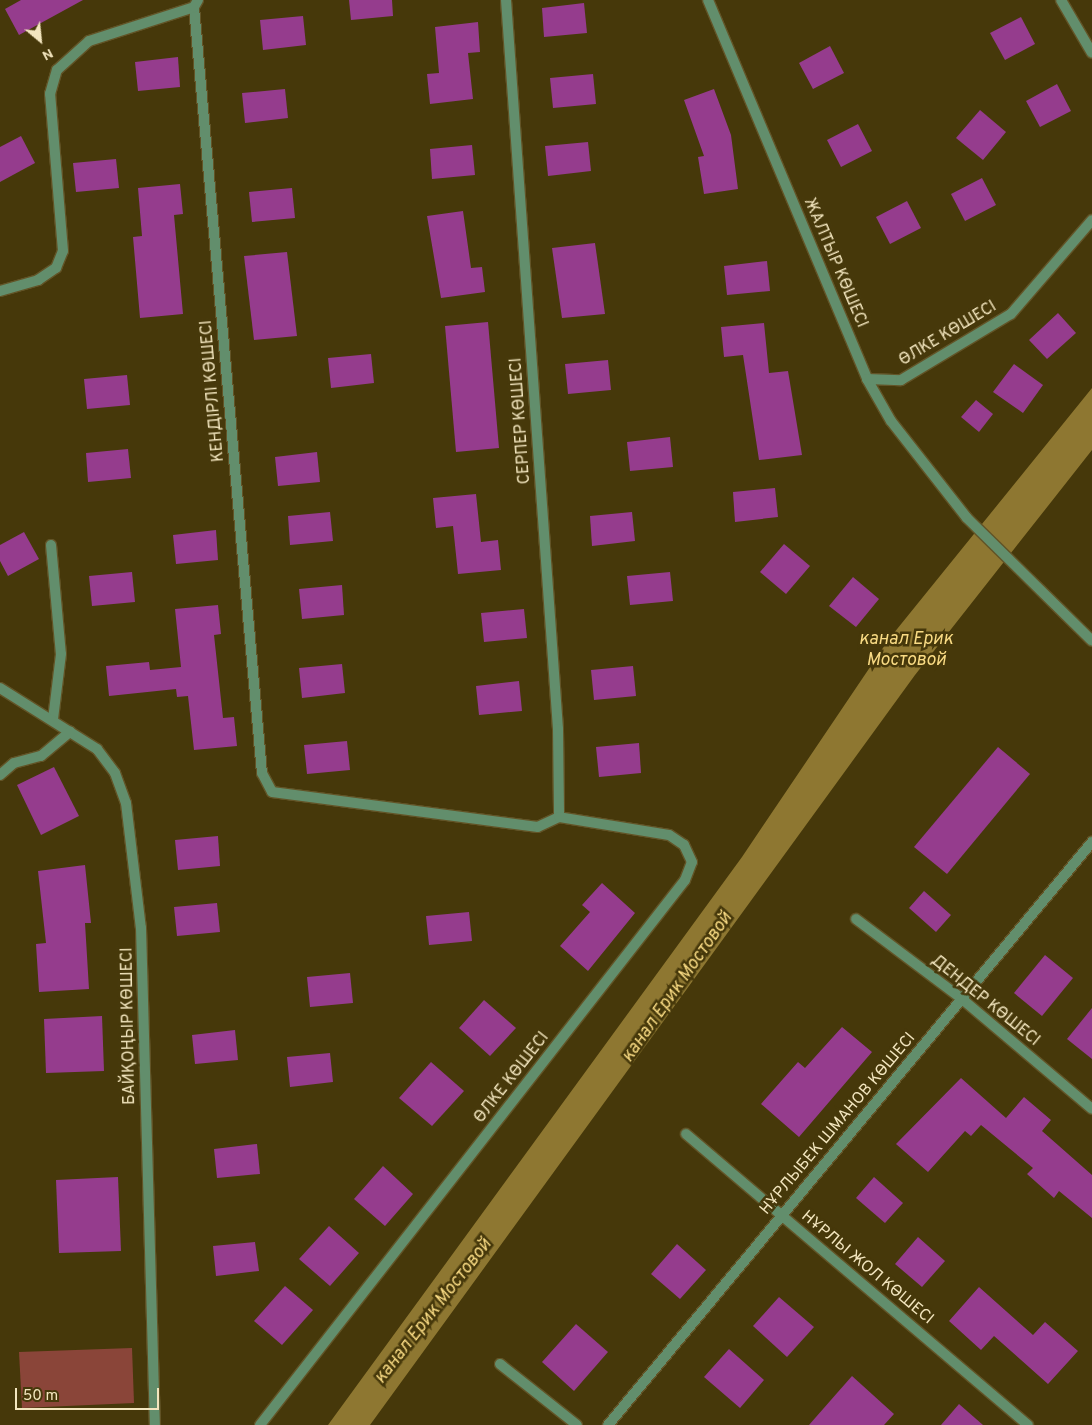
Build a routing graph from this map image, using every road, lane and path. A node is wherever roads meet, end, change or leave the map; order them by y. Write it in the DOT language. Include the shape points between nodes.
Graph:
graph roads {
  1 [pos="506,0"];
  2 [pos="708,0"];
  3 [pos="1061,0"];
  4 [pos="196,4"];
  5 [pos="1092,53"];
  6 [pos="1092,220"];
  7 [pos="0,291"];
  8 [pos="867,379"];
  9 [pos="51,545"];
  10 [pos="1092,641"];
  11 [pos="0,688"];
  12 [pos="53,719"];
  13 [pos="70,732"];
  14 [pos="0,774"];
  15 [pos="559,818"];
  16 [pos="1092,842"];
  17 [pos="856,919"];
  18 [pos="962,998"];
  19 [pos="1092,1109"];
  20 [pos="686,1134"];
  21 [pos="781,1215"];
  22 [pos="500,1364"];
  23 [pos="155,1425"];
  24 [pos="260,1425"];
  25 [pos="578,1425"];
  26 [pos="608,1425"];
  27 [pos="1028,1425"];
  1 -- 15 [label="street, СЕРПЕР КӨШЕСІ" via="557,719"];
  2 -- 8 [label="street, ЖАЛТЫР КӨШЕСІ"];
  3 -- 5 [label="street"];
  4 -- 7 [label="street" via="89,41 57,70 50,94 63,251 56,268 38,280"];
  4 -- 15 [label="street, КЕНДІРЛІ КӨШЕСІ" via="262,773 272,792 538,827"];
  6 -- 8 [label="street, ӨЛКЕ КӨШЕСІ" via="1011,314 901,380"];
  8 -- 10 [label="street, ЖАЛТЫР КӨШЕСІ" via="890,421 967,518"];
  9 -- 12 [label="street" via="62,654"];
  11 -- 12 [label="street, БАЙҚОҢЫР КӨШЕСI"];
  12 -- 13 [label="street, БАЙҚОҢЫР КӨШЕСI"];
  13 -- 14 [label="street" via="41,756 14,763"];
  13 -- 23 [label="street, БАЙҚОҢЫР КӨШЕСI" via="107,761 126,803 141,928"];
  15 -- 24 [label="street, ӨЛКЕ КӨШЕСІ" via="669,835 684,845 692,862 685,880"];
  16 -- 18 [label="street, НҰРЛЫБЕК ШМАНОВ КӨШЕСІ"];
  17 -- 18 [label="street, ДЕНДЕР КӨШЕСІ"];
  18 -- 19 [label="street, ДЕНДЕР КӨШЕСІ"];
  18 -- 21 [label="street, НҰРЛЫБЕК ШМАНОВ КӨШЕСІ"];
  20 -- 21 [label="street, НҰРЛЫ ЖОЛ КӨШЕСІ"];
  21 -- 26 [label="street, НҰРЛЫБЕК ШМАНОВ КӨШЕСІ"];
  21 -- 27 [label="street, НҰРЛЫ ЖОЛ КӨШЕСІ"];
  22 -- 25 [label="street"];
}
